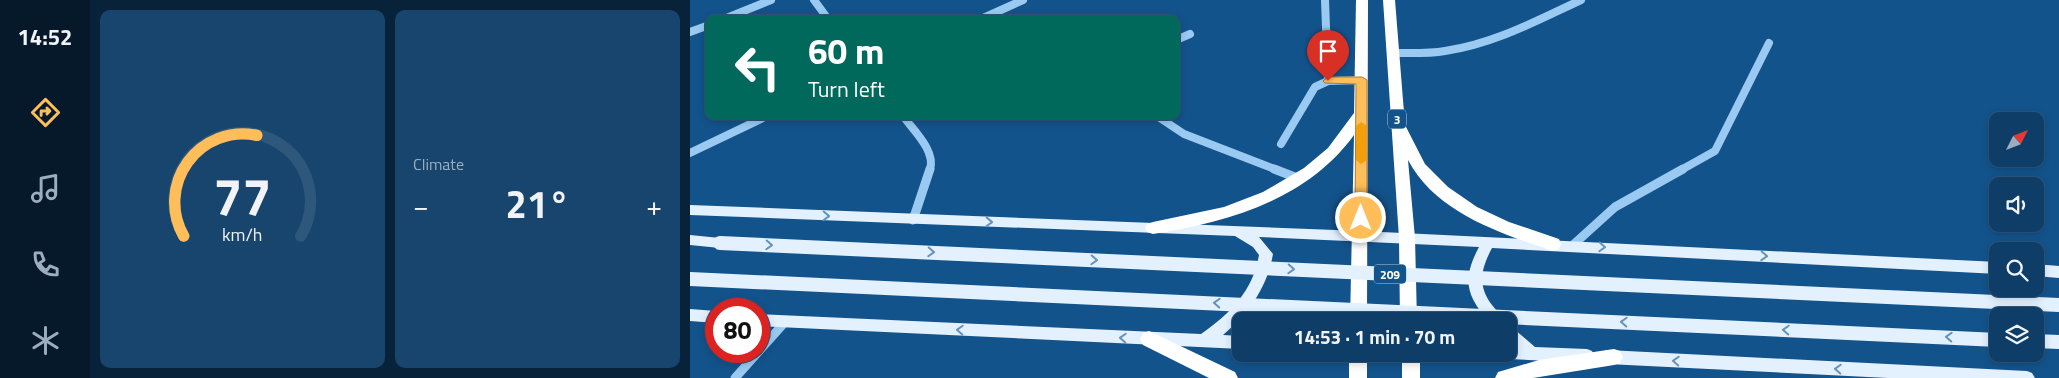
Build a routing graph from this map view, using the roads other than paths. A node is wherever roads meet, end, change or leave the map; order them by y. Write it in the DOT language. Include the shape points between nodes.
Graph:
graph roads {
  1 [pos="772,0"];
  2 [pos="814,0"];
  3 [pos="1023,0"];
  4 [pos="1325,0"];
  5 [pos="1362,0"];
  6 [pos="1390,0"];
  7 [pos="1581,0"];
  8 [pos="734,15"];
  9 [pos="825,15"];
  10 [pos="990,15"];
  11 [pos="705,26"];
  12 [pos="690,32"];
  13 [pos="1190,34"];
  14 [pos="1180,38"];
  15 [pos="1769,43"];
  16 [pos="1392,54"];
  17 [pos="1362,80"];
  18 [pos="1328,81"];
  19 [pos="1361,114"];
  20 [pos="1397,118"];
  21 [pos="759,120"];
  22 [pos="906,120"];
  23 [pos="1163,120"];
  24 [pos="1281,144"];
  25 [pos="690,153"];
  26 [pos="1300,179"];
  27 [pos="690,210"];
  28 [pos="914,220"];
  29 [pos="1153,228"];
  30 [pos="1238,231"];
  31 [pos="1361,236"];
  32 [pos="1407,238"];
  33 [pos="690,240"];
  34 [pos="1488,242"];
  35 [pos="1553,244"];
  36 [pos="1573,245"];
  37 [pos="1989,268"];
  38 [pos="2044,271"];
  39 [pos="2059,272"];
  40 [pos="690,279"];
  41 [pos="2059,305"];
  42 [pos="1359,312"];
  43 [pos="1410,312"];
  44 [pos="1489,312"];
  45 [pos="690,315"];
  46 [pos="705,316"];
  47 [pos="770,321"];
  48 [pos="785,322"];
  49 [pos="1149,339"];
  50 [pos="1202,340"];
  51 [pos="1989,340"];
  52 [pos="1517,341"];
  53 [pos="2044,341"];
  54 [pos="1232,342"];
  55 [pos="2059,342"];
  56 [pos="1517,352"];
  57 [pos="1532,353"];
  58 [pos="1614,357"];
  59 [pos="1358,362"];
  60 [pos="1411,362"];
  61 [pos="735,378"];
  62 [pos="1229,378"];
  63 [pos="1358,378"];
  64 [pos="1411,378"];
  65 [pos="1504,378"];
  66 [pos="2027,378"];
  1 -- 8 [label="street"];
  2 -- 9 [label="street"];
  3 -- 10 [label="street"];
  4 -- 18 [label="street"];
  5 -- 17 [label="highway"];
  6 -- 16 [label="highway, 3"];
  7 -- 16 [label="street" via="1470,46 1446,51"];
  11 -- 12 [label="street"];
  13 -- 14 [label="street"];
  15 -- 36 [label="street" via="1715,151 1615,206"];
  16 -- 20 [label="highway, 3"];
  17 -- 18 [label="street"];
  17 -- 19 [label="highway"];
  18 -- 24 [label="street" via="1315,87"];
  19 -- 26 [label="highway" via="1328,156"];
  19 -- 31 [label="highway"];
  20 -- 32 [label="highway, 3"];
  20 -- 35 [label="highway" via="1428,179 1457,202 1495,224"];
  21 -- 25 [label="street"];
  22 -- 28 [label="street" via="930,151 932,164"];
  23 -- 26 [label="street" via="1184,134"];
  26 -- 29 [label="highway" via="1265,199 1228,213"];
  27 -- 28 [label="main road, one-way"];
  28 -- 29 [label="main road, one-way"];
  29 -- 30 [label="main road"];
  30 -- 31 [label="main road"];
  30 -- 50 [label="main road" via="1258,243 1266,254 1265,270 1257,288 1239,311 1226,325"];
  31 -- 32 [label="main road"];
  31 -- 42 [label="highway"];
  32 -- 34 [label="main road"];
  32 -- 43 [label="highway, 3"];
  33 -- 41 [label="main road, 209, one-way, bridge"];
  34 -- 35 [label="main road"];
  34 -- 44 [label="main road" via="1476,264 1473,282"];
  35 -- 36 [label="main road"];
  36 -- 37 [label="main road, one-way"];
  38 -- 39 [label="main road"];
  51 -- 40 [label="main road, one-way, bridge"];
  45 -- 46 [label="main road"];
  47 -- 48 [label="main road"];
  49 -- 48 [label="main road, one-way"];
  48 -- 61 [label="street"];
  49 -- 50 [label="main road"];
  49 -- 62 [label="highway"];
  50 -- 54 [label="main road"];
  52 -- 57 [label="main road"];
  53 -- 55 [label="main road"];
  56 -- 57 [label="main road"];
  57 -- 58 [label="main road"];
  58 -- 65 [label="highway" via="1539,368"];
  66 -- 58 [label="main road, one-way"];
  59 -- 63 [label="highway"];
  60 -- 64 [label="highway"];
}
